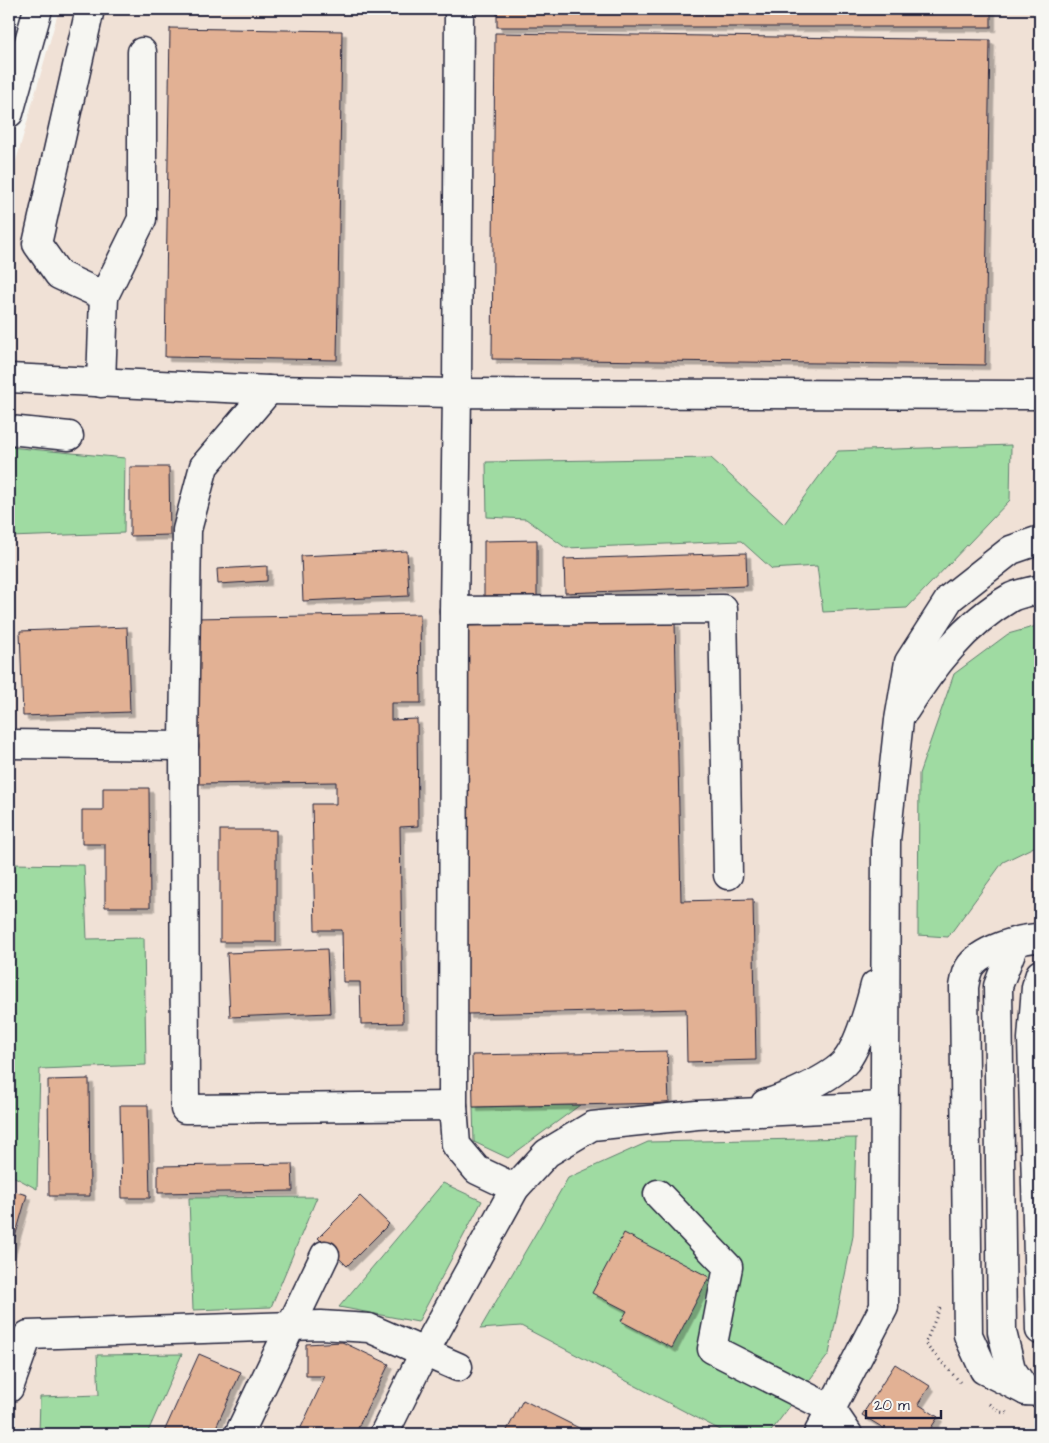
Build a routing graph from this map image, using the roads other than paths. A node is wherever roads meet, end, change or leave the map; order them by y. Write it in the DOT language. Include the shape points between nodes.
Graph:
graph roads {
  1 [pos="38,9"];
  2 [pos="90,9"];
  3 [pos="459,9"];
  4 [pos="142,52"];
  5 [pos="9,113"];
  6 [pos="104,296"];
  7 [pos="9,378"];
  8 [pos="101,383"];
  9 [pos="269,390"];
  10 [pos="458,393"];
  11 [pos="1040,395"];
  12 [pos="9,430"];
  13 [pos="69,436"];
  14 [pos="1040,540"];
  15 [pos="1040,590"];
  16 [pos="454,610"];
  17 [pos="899,720"];
  18 [pos="9,744"];
  19 [pos="184,746"];
  20 [pos="728,875"];
  21 [pos="1028,940"];
  22 [pos="884,944"];
  23 [pos="1040,974"];
  24 [pos="453,1106"];
  25 [pos="884,1106"];
  26 [pos="728,1113"];
  27 [pos="515,1188"];
  28 [pos="658,1194"];
  29 [pos="325,1255"];
  30 [pos="291,1326"];
  31 [pos="1040,1330"];
  32 [pos="424,1353"];
  33 [pos="458,1367"];
  34 [pos="9,1388"];
  35 [pos="1033,1391"];
  36 [pos="831,1409"];
  37 [pos="239,1434"];
  38 [pos="384,1434"];
  39 [pos="818,1434"];
  40 [pos="848,1434"];
  1 -- 5 [label="lane"];
  2 -- 6 [label="lane" via="37,244 59,275"];
  3 -- 10 [label="lane"];
  4 -- 6 [label="lane" via="142,220"];
  6 -- 8 [label="lane"];
  7 -- 8 [label="lane"];
  8 -- 9 [label="lane"];
  9 -- 10 [label="lane"];
  9 -- 19 [label="lane" via="204,466 187,530"];
  10 -- 11 [label="lane"];
  10 -- 16 [label="lane"];
  12 -- 13 [label="lane"];
  14 -- 17 [label="lane" via="1011,550 950,598 909,662"];
  15 -- 17 [label="lane" via="1011,597 960,636 925,679"];
  16 -- 20 [label="lane" via="723,609"];
  16 -- 24 [label="lane"];
  17 -- 22 [label="lane" via="886,840"];
  18 -- 19 [label="lane"];
  19 -- 24 [label="lane" via="185,1109"];
  21 -- 35 [label="lane" via="985,954 970,968 964,988 968,1335 984,1370"];
  22 -- 25 [label="lane"];
  22 -- 26 [label="lane" via="868,1013 846,1061 817,1082 782,1100"];
  23 -- 31 [label="lane" via="1032,1039"];
  24 -- 27 [label="lane" via="456,1145 477,1170"];
  25 -- 26 [label="lane"];
  25 -- 36 [label="lane" via="884,1307"];
  26 -- 27 [label="lane" via="592,1126 547,1153"];
  27 -- 32 [label="lane"];
  28 -- 36 [label="lane" via="728,1267 712,1349"];
  29 -- 30 [label="lane"];
  30 -- 32 [label="lane" via="369,1328"];
  30 -- 34 [label="lane" via="28,1335"];
  30 -- 37 [label="lane"];
  32 -- 33 [label="lane"];
  32 -- 38 [label="lane"];
  36 -- 39 [label="lane"];
  36 -- 40 [label="lane"];
}
